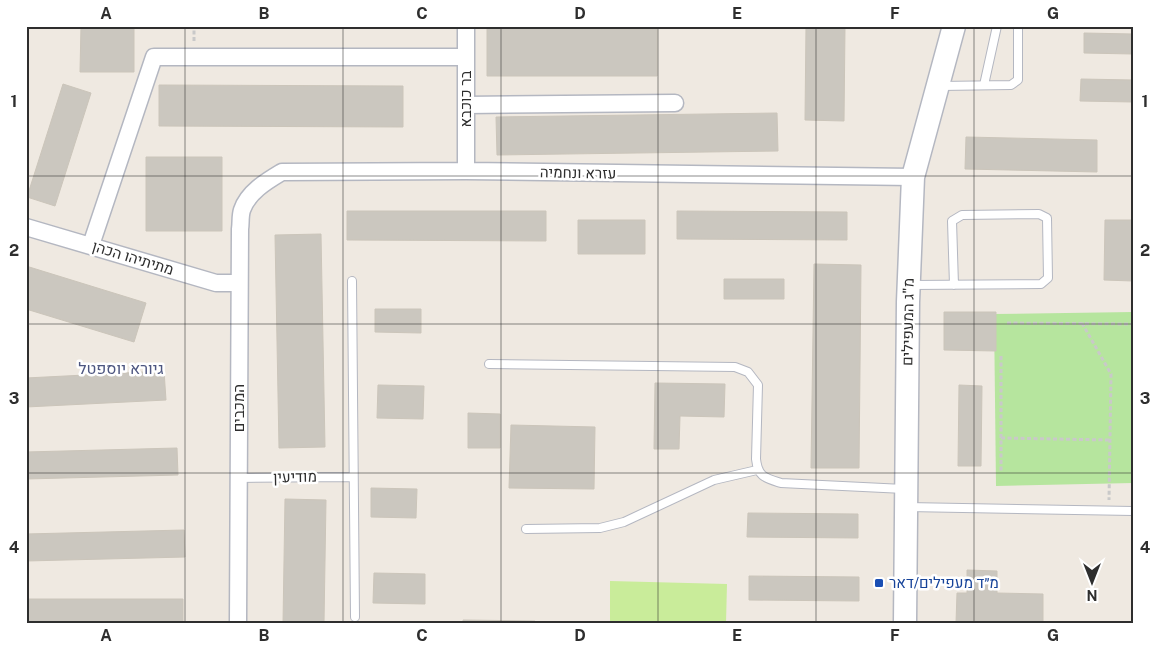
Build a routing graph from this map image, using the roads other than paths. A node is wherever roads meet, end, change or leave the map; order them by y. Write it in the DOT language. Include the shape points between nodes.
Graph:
graph roads {
  1 [pos="466,26"];
  2 [pos="954,26"];
  3 [pos="998,26"];
  4 [pos="1018,26"];
  5 [pos="466,57"];
  6 [pos="984,85"];
  7 [pos="938,86"];
  8 [pos="675,103"];
  9 [pos="466,105"];
  10 [pos="466,171"];
  11 [pos="913,178"];
  12 [pos="250,196"];
  13 [pos="26,227"];
  14 [pos="91,245"];
  15 [pos="352,280"];
  16 [pos="240,283"];
  17 [pos="908,285"];
  18 [pos="954,285"];
  19 [pos="489,364"];
  20 [pos="757,470"];
  21 [pos="353,476"];
  22 [pos="238,478"];
  23 [pos="906,498"];
  24 [pos="1133,511"];
  25 [pos="526,529"];
  26 [pos="355,617"];
  27 [pos="238,623"];
  28 [pos="906,623"];
  1 -- 5 [label="street, בר כוכבא"];
  2 -- 7 [label="street, מ\"ג המעפילים"];
  3 -- 6 [label="lane"];
  4 -- 6 [label="lane" via="1018,80 1011,85"];
  5 -- 9 [label="street, בר כוכבא"];
  5 -- 14 [label="street" via="154,57"];
  6 -- 7 [label="lane"];
  7 -- 11 [label="street, מ\"ג המעפילים"];
  8 -- 9 [label="street"];
  9 -- 10 [label="street, בר כוכבא"];
  10 -- 11 [label="street, עזרא ונחמיה"];
  10 -- 12 [label="street, עזרא ונחמיה" via="282,172 264,182"];
  11 -- 17 [label="street, מ\"ג המעפילים"];
  12 -- 16 [label="street, המכבים" via="241,216"];
  13 -- 14 [label="street, מתיתיהו הכהן"];
  14 -- 16 [label="street, מתיתיהו הכהן" via="216,283"];
  15 -- 21 [label="lane"];
  16 -- 22 [label="street, המכבים"];
  17 -- 18 [label="lane"];
  17 -- 23 [label="street, מ\"ג המעפילים"];
  18 -- 18 [label="lane" via="1041,284 1048,278 1047,218 1039,214 962,215 952,221"];
  19 -- 20 [label="lane" via="735,367 748,372 758,385"];
  20 -- 23 [label="lane" via="764,477 782,483"];
  20 -- 25 [label="lane" via="714,480 624,522 600,528"];
  21 -- 22 [label="lane, מודיעין"];
  21 -- 26 [label="lane"];
  22 -- 27 [label="street, המכבים"];
  23 -- 24 [label="lane"];
  23 -- 28 [label="street, מ\"ג המעפילים"];
}
